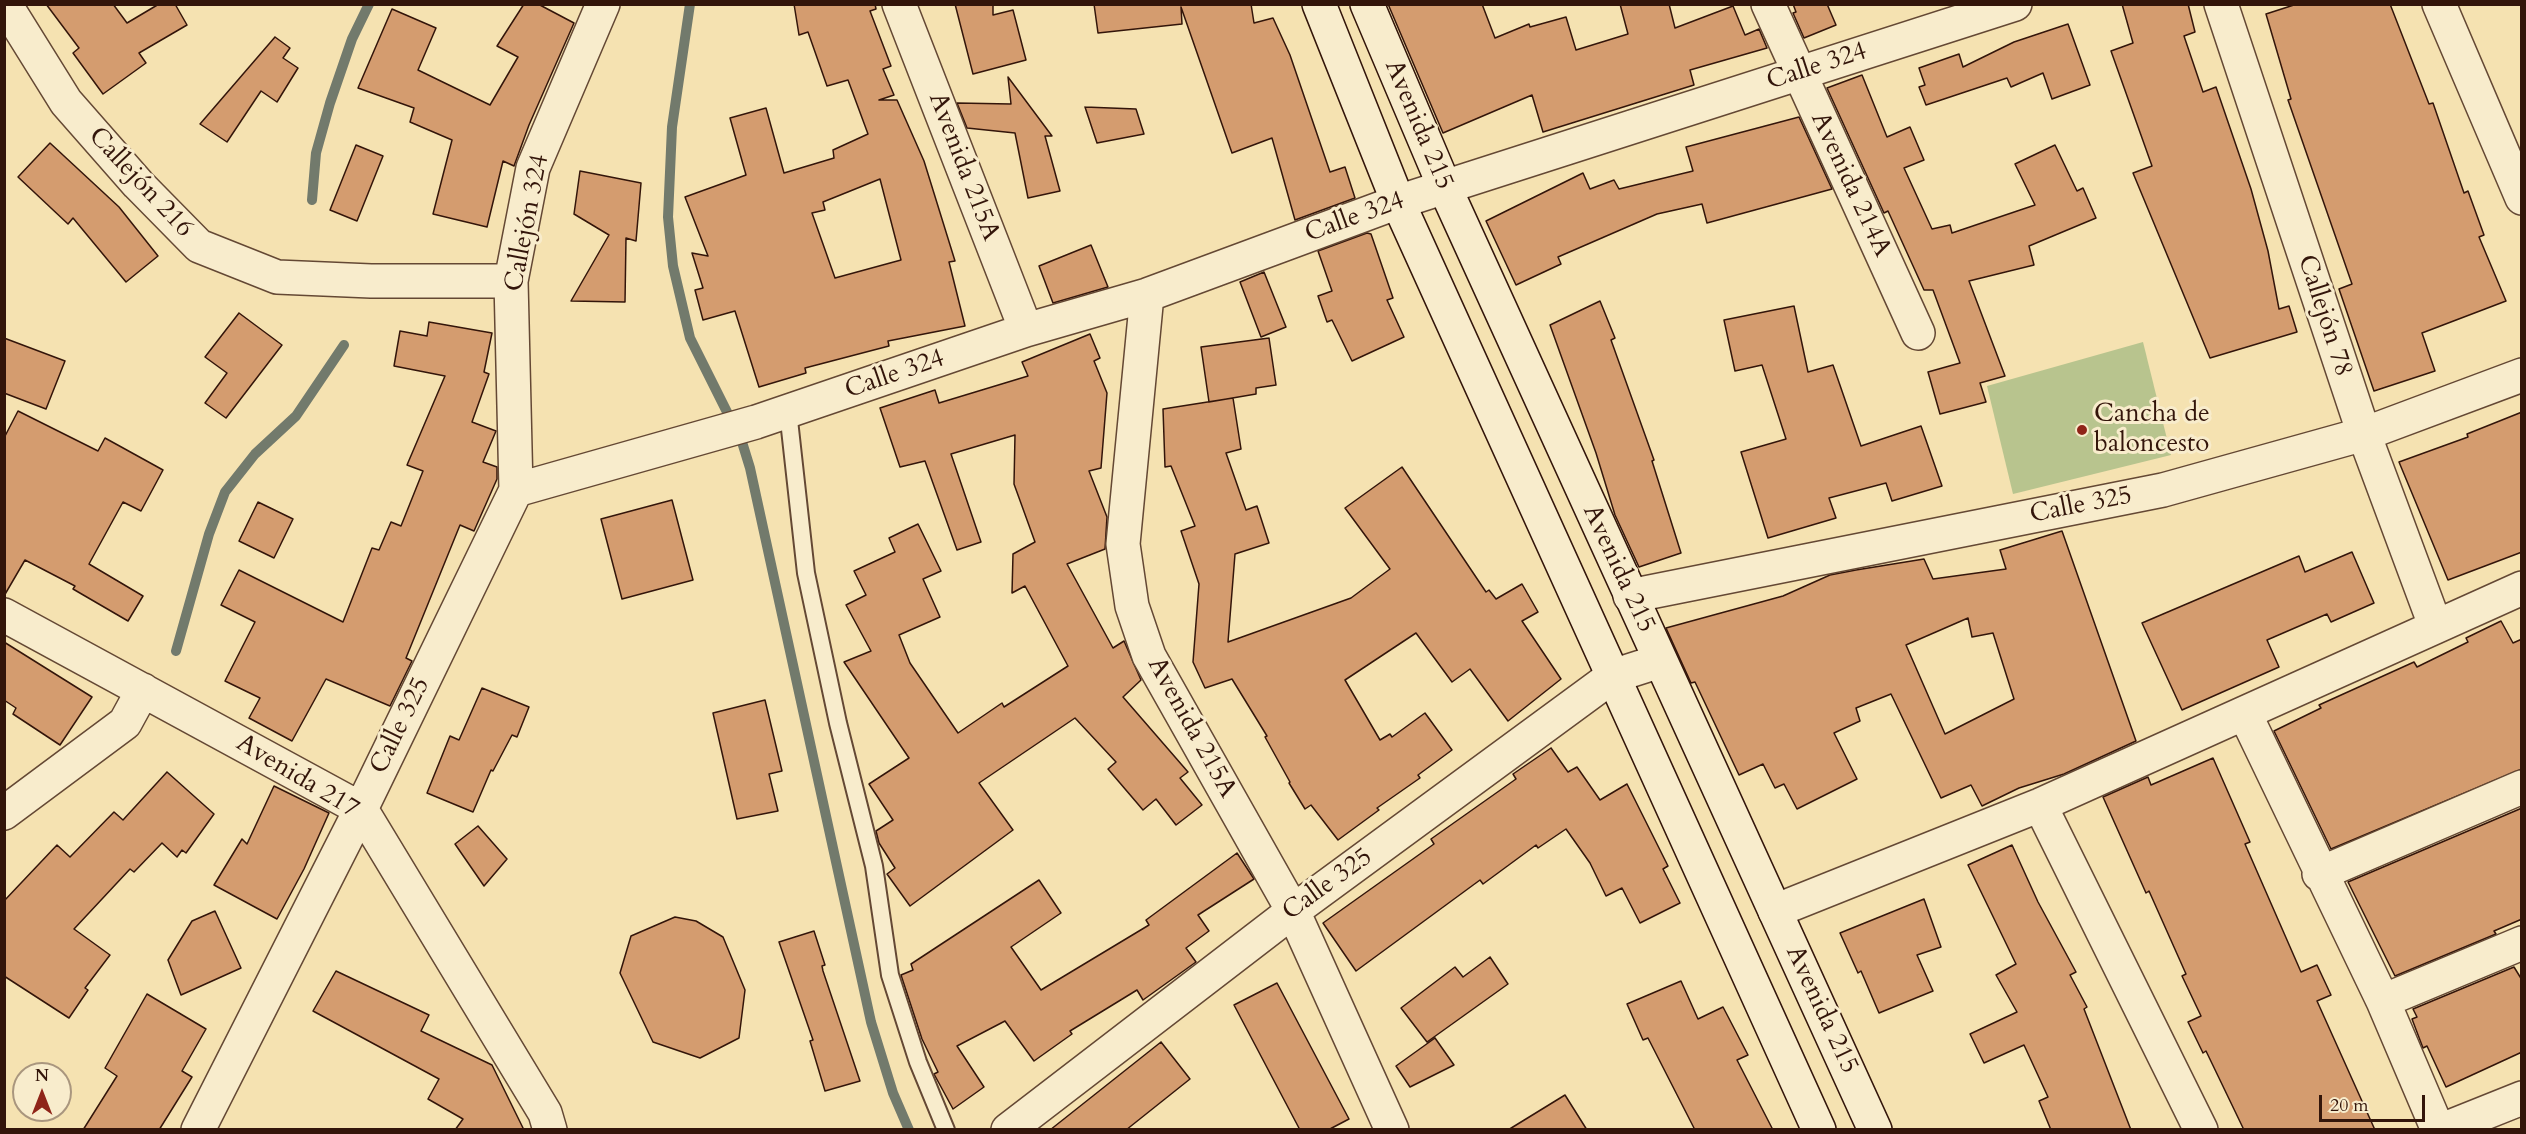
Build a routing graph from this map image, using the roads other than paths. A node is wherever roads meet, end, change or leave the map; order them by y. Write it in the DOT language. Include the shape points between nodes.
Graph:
graph roads {
  1 [pos="5,4"];
  2 [pos="603,4"];
  3 [pos="899,4"];
  4 [pos="1318,4"];
  5 [pos="1367,4"];
  6 [pos="1768,4"];
  7 [pos="2015,4"];
  8 [pos="2221,4"];
  9 [pos="2439,4"];
  10 [pos="1798,73"];
  11 [pos="1444,188"];
  12 [pos="2522,198"];
  13 [pos="1398,202"];
  14 [pos="511,281"];
  15 [pos="1147,295"];
  16 [pos="1026,330"];
  17 [pos="1918,333"];
  18 [pos="2522,375"];
  19 [pos="788,411"];
  20 [pos="2364,434"];
  21 [pos="516,489"];
  22 [pos="2522,588"];
  23 [pos="1630,596"];
  24 [pos="4,615"];
  25 [pos="2435,625"];
  26 [pos="1660,661"];
  27 [pos="1613,676"];
  28 [pos="143,690"];
  29 [pos="2245,714"];
  30 [pos="2522,787"];
  31 [pos="2040,805"];
  32 [pos="361,809"];
  33 [pos="4,813"];
  34 [pos="2319,874"];
  35 [pos="1293,911"];
  36 [pos="1775,912"];
  37 [pos="2522,943"];
  38 [pos="2383,1001"];
  39 [pos="2522,1098"];
  40 [pos="543,1124"];
  41 [pos="198,1130"];
  42 [pos="946,1130"];
  43 [pos="1008,1130"];
  44 [pos="1392,1130"];
  45 [pos="1819,1130"];
  46 [pos="1875,1130"];
  47 [pos="2201,1130"];
  48 [pos="2440,1130"];
  1 -- 14 [label="street, Callejón 216" via="66,102 199,246 277,277"];
  2 -- 14 [label="street, Callejón 324" via="533,168"];
  3 -- 16 [label="street, Avenida 215A"];
  4 -- 13 [label="street, Avenida 215"];
  5 -- 11 [label="street, Avenida 215"];
  6 -- 10 [label="street, Avenida 214A"];
  7 -- 10 [label="street, Calle 324"];
  8 -- 20 [label="street, Callejón 78"];
  9 -- 12 [label="street"];
  10 -- 11 [label="street, Calle 324"];
  10 -- 17 [label="street, Avenida 214A"];
  11 -- 13 [label="street, Calle 324"];
  11 -- 23 [label="street, Avenida 215"];
  13 -- 15 [label="street, Calle 324"];
  13 -- 27 [label="street, Avenida 215"];
  14 -- 21 [label="street, Callejón 324"];
  15 -- 16 [label="street, Calle 324"];
  15 -- 35 [label="street, Avenida 215A" via="1123,544 1132,606 1149,656"];
  16 -- 19 [label="street, Calle 324"];
  18 -- 20 [label="street, Calle 325"];
  19 -- 21 [label="street, Calle 324"];
  19 -- 42 [label="lane" via="806,573 874,866 890,975 918,1062"];
  20 -- 23 [label="street, Calle 325" via="2163,489"];
  20 -- 25 [label="street, Callejón 78"];
  21 -- 32 [label="street, Calle 325"];
  22 -- 25 [label="street"];
  23 -- 26 [label="street, Avenida 215"];
  24 -- 28 [label="street, Avenida 217"];
  25 -- 29 [label="street"];
  26 -- 27 [label="street, Calle 325"];
  26 -- 36 [label="street, Avenida 215"];
  27 -- 35 [label="street, Calle 325"];
  27 -- 45 [label="street, Avenida 215"];
  28 -- 32 [label="street, Avenida 217"];
  28 -- 33 [label="street" via="125,723"];
  29 -- 31 [label="street"];
  29 -- 34 [label="street"];
  30 -- 34 [label="street"];
  31 -- 36 [label="street"];
  31 -- 47 [label="street"];
  32 -- 40 [label="street, Avenida 217"];
  32 -- 41 [label="street, Calle 325"];
  34 -- 38 [label="street"];
  35 -- 43 [label="street, Calle 325"];
  35 -- 44 [label="street, Avenida 215A"];
  36 -- 46 [label="street, Avenida 215"];
  37 -- 38 [label="street"];
  38 -- 48 [label="street"];
  39 -- 48 [label="street"];
}
